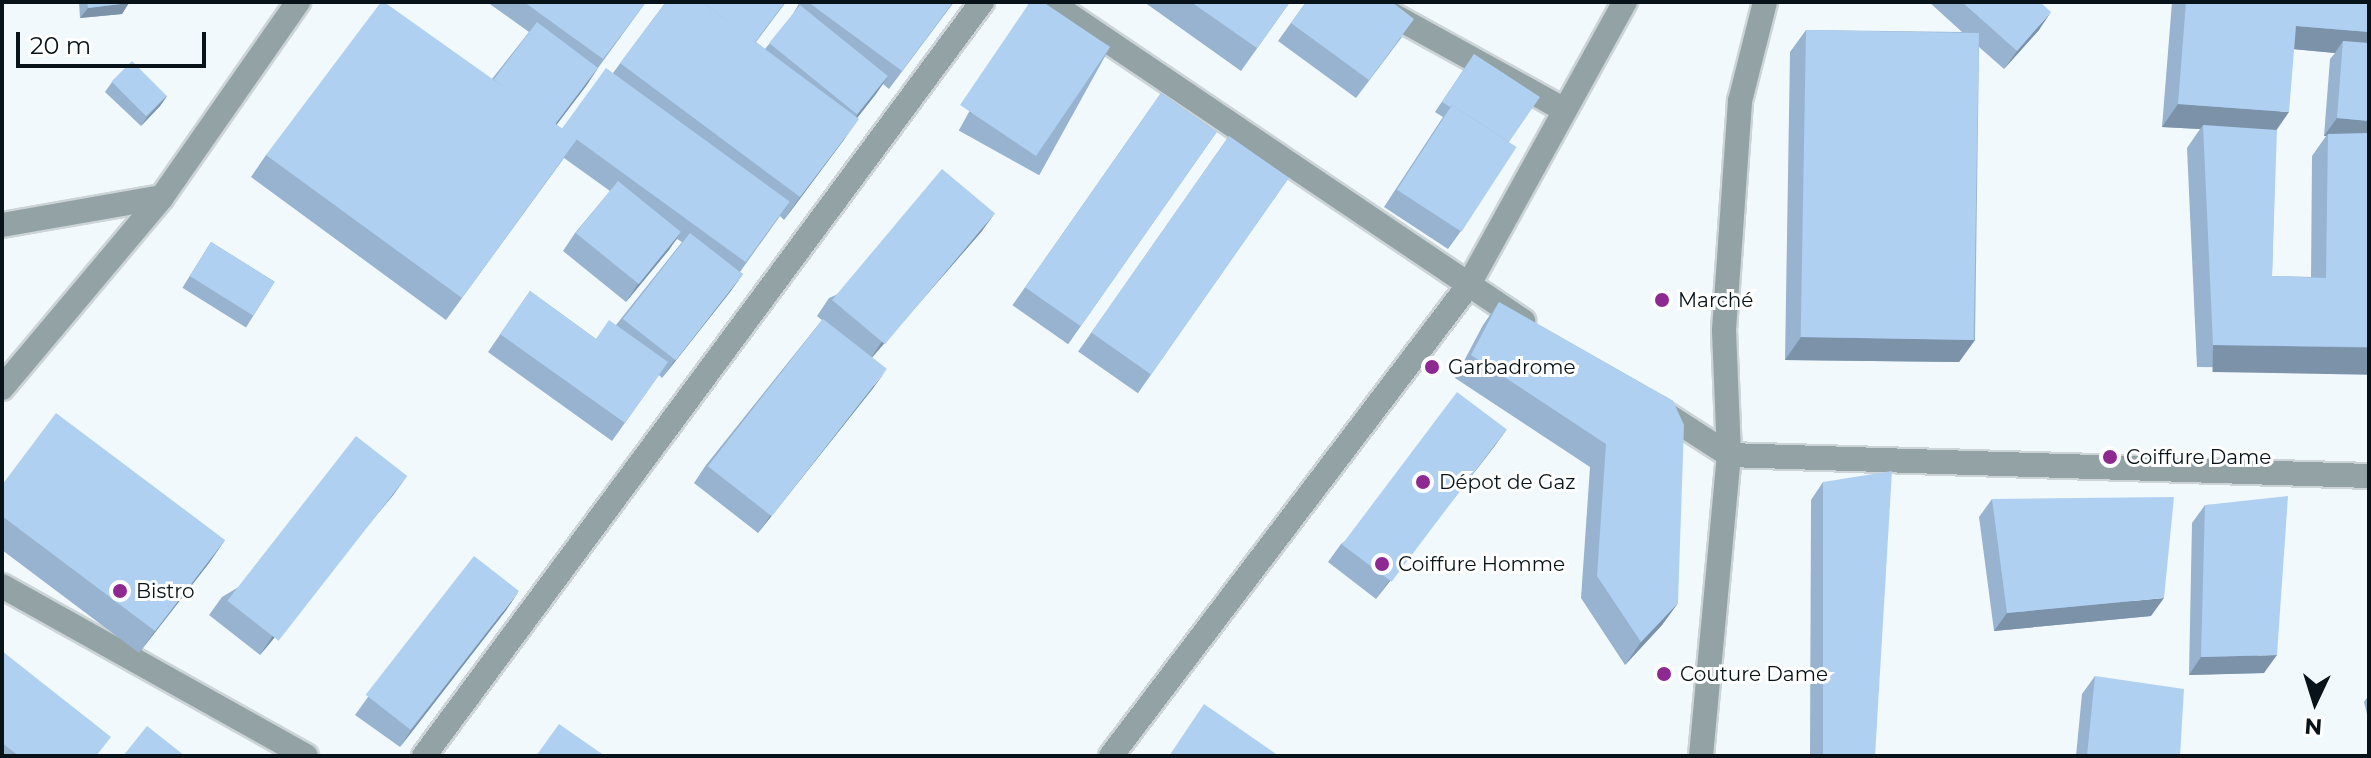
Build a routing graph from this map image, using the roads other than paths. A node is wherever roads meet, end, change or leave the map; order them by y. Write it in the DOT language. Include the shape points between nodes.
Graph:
graph roads {
  1 [pos="298,2"];
  2 [pos="982,2"];
  3 [pos="1050,2"];
  4 [pos="1369,2"];
  5 [pos="1625,2"];
  6 [pos="1765,2"];
  7 [pos="1563,109"];
  8 [pos="162,197"];
  9 [pos="2,225"];
  10 [pos="1468,286"];
  11 [pos="1546,337"];
  12 [pos="2,388"];
  13 [pos="1638,396"];
  14 [pos="1729,455"];
  15 [pos="2369,476"];
  16 [pos="2,586"];
  17 [pos="306,756"];
  18 [pos="424,756"];
  19 [pos="1111,756"];
  20 [pos="1701,756"];
  1 -- 8 [label="street"];
  2 -- 18 [label="street"];
  3 -- 10 [label="street"];
  4 -- 7 [label="street"];
  5 -- 7 [label="street"];
  6 -- 14 [label="street" via="1740,101 1724,330"];
  7 -- 10 [label="street"];
  8 -- 9 [label="street"];
  8 -- 12 [label="street"];
  10 -- 11 [label="street"];
  10 -- 19 [label="street"];
  13 -- 14 [label="street"];
  14 -- 15 [label="street"];
  14 -- 20 [label="street"];
  16 -- 17 [label="street"];
}
